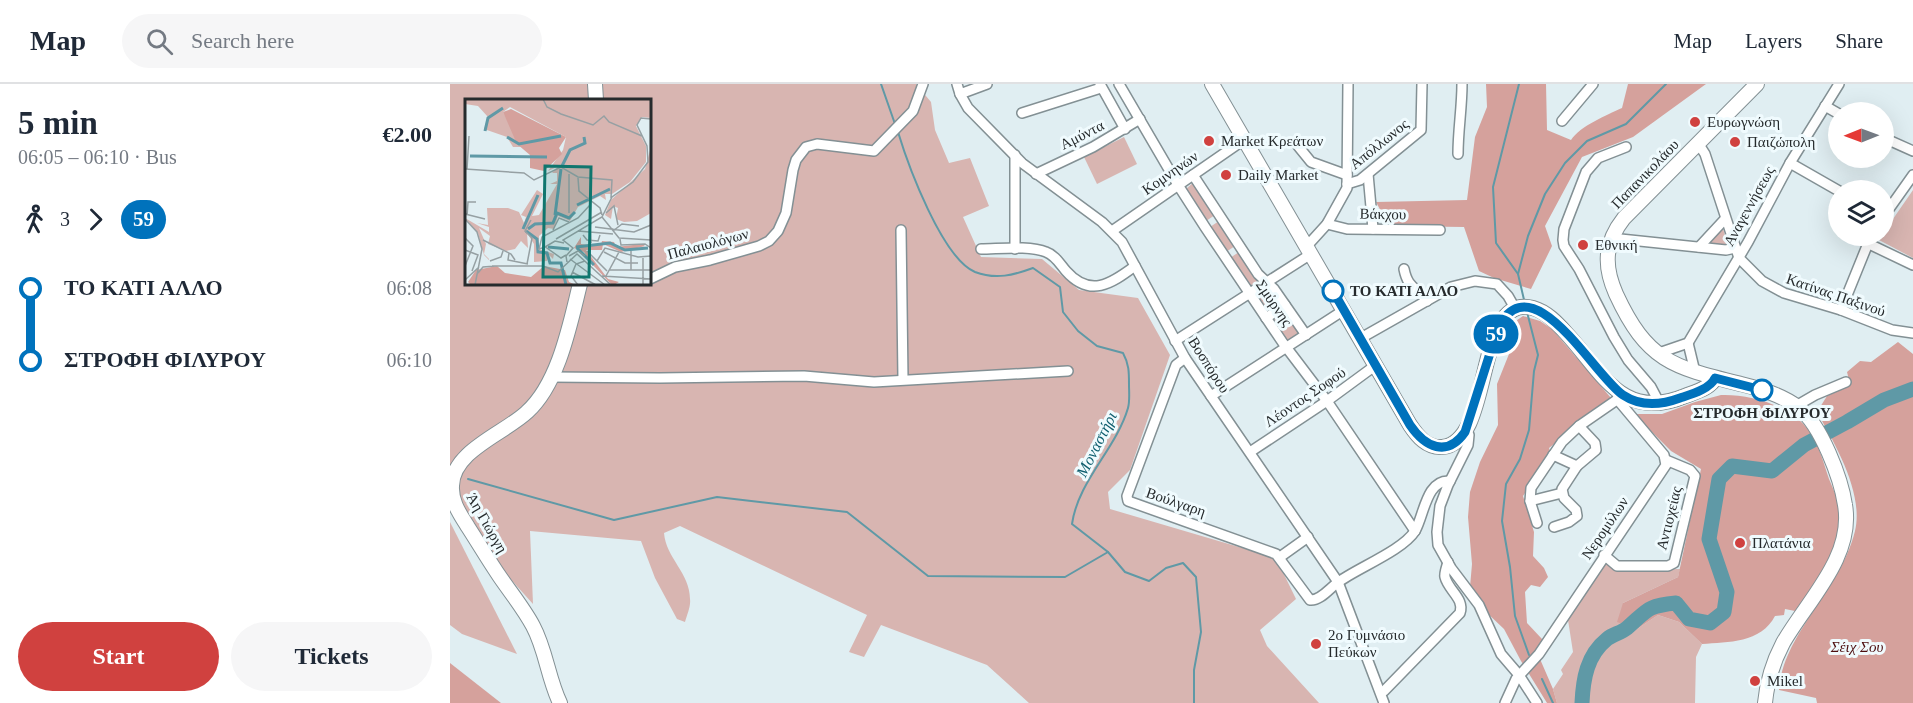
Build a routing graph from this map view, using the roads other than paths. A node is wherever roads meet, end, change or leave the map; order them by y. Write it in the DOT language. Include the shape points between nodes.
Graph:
graph roads {
  1 [pos="595,84"];
  2 [pos="923,84"];
  3 [pos="957,84"];
  4 [pos="987,84"];
  5 [pos="1119,84"];
  6 [pos="1212,84"];
  7 [pos="1348,84"];
  8 [pos="1422,84"];
  9 [pos="1462,84"];
  10 [pos="1593,84"];
  11 [pos="1757,84"];
  12 [pos="1839,84"];
  13 [pos="1100,86"];
  14 [pos="960,94"];
  15 [pos="596,99"];
  16 [pos="1825,106"];
  17 [pos="1828,108"];
  18 [pos="1022,113"];
  19 [pos="1140,119"];
  20 [pos="1562,121"];
  21 [pos="1125,129"];
  22 [pos="1245,140"];
  23 [pos="1894,142"];
  24 [pos="1698,143"];
  25 [pos="1298,146"];
  26 [pos="1626,147"];
  27 [pos="1913,151"];
  28 [pos="1458,154"];
  29 [pos="1014,155"];
  30 [pos="1790,163"];
  31 [pos="1036,174"];
  32 [pos="1368,174"];
  33 [pos="1193,175"];
  34 [pos="1913,175"];
  35 [pos="1347,180"];
  36 [pos="1178,185"];
  37 [pos="1828,185"];
  38 [pos="1894,202"];
  39 [pos="1220,216"];
  40 [pos="1725,219"];
  41 [pos="1327,224"];
  42 [pos="1205,226"];
  43 [pos="1373,229"];
  44 [pos="901,230"];
  45 [pos="1440,230"];
  46 [pos="1112,231"];
  47 [pos="1611,238"];
  48 [pos="1240,246"];
  49 [pos="1866,246"];
  50 [pos="1881,246"];
  51 [pos="1699,247"];
  52 [pos="1735,248"];
  53 [pos="981,249"];
  54 [pos="1015,249"];
  55 [pos="1309,250"];
  56 [pos="1225,257"];
  57 [pos="1738,258"];
  58 [pos="1913,265"];
  59 [pos="1136,266"];
  60 [pos="1404,269"];
  61 [pos="651,279"];
  62 [pos="1267,282"];
  63 [pos="580,285"];
  64 [pos="1250,293"];
  65 [pos="1427,301"];
  66 [pos="1286,305"];
  67 [pos="1523,309"];
  68 [pos="1344,310"];
  69 [pos="1841,310"];
  70 [pos="1266,318"];
  71 [pos="1913,333"];
  72 [pos="1306,335"];
  73 [pos="1361,338"];
  74 [pos="1175,341"];
  75 [pos="1688,344"];
  76 [pos="1287,346"];
  77 [pos="1656,354"];
  78 [pos="1185,358"];
  79 [pos="1376,365"];
  80 [pos="1068,370"];
  81 [pos="1695,372"];
  82 [pos="551,377"];
  83 [pos="1715,378"];
  84 [pos="903,379"];
  85 [pos="1846,382"];
  86 [pos="1211,396"];
  87 [pos="1620,397"];
  88 [pos="1327,401"];
  89 [pos="1660,404"];
  90 [pos="1796,406"];
  91 [pos="1579,426"];
  92 [pos="1466,429"];
  93 [pos="1250,452"];
  94 [pos="1553,455"];
  95 [pos="1666,460"];
  96 [pos="1577,466"];
  97 [pos="1450,481"];
  98 [pos="1562,493"];
  99 [pos="1530,501"];
  100 [pos="1537,524"];
  101 [pos="1554,527"];
  102 [pos="1415,531"];
  103 [pos="1308,537"];
  104 [pos="1605,555"];
  105 [pos="1280,557"];
  106 [pos="1448,562"];
  107 [pos="1338,582"];
  108 [pos="1519,675"];
  109 [pos="1383,696"];
  110 [pos="560,703"];
  111 [pos="1504,703"];
  112 [pos="1537,703"];
  113 [pos="1765,703"];
  1 -- 15 [label="main road"];
  2 -- 61 [label="street, Παλαιολόγων" via="913,111 874,151 818,144 803,150 793,170 784,218 769,241 675,267"];
  3 -- 14 [label="street, Βοσπόρου"];
  4 -- 14 [label="street"];
  5 -- 19 [label="street, Σμύρνης"];
  6 -- 22 [label="main road"];
  7 -- 35 [label="street"];
  8 -- 32 [label="street, Απόλλωνος" via="1421,130"];
  9 -- 28 [label="street"];
  10 -- 20 [label="street"];
  11 -- 24 [label="main road, Παπανικολάου"];
  12 -- 16 [label="street, Αναγεννήσεως"];
  13 -- 18 [label="street"];
  13 -- 21 [label="street"];
  14 -- 29 [label="street, Βοσπόρου" via="968,108"];
  16 -- 17 [label="street"];
  16 -- 30 [label="street, Αναγεννήσεως"];
  19 -- 21 [label="street, Αμύντα"];
  19 -- 36 [label="street, Σμύρνης"];
  21 -- 31 [label="street, Αμύντα"];
  22 -- 33 [label="street, Κομνηνών"];
  22 -- 55 [label="main road"];
  23 -- 27 [label="street"];
  24 -- 40 [label="street, Κατίνας Παξινού"];
  24 -- 47 [label="main road, Παπανικολάου" via="1630,212"];
  25 -- 35 [label="street" via="1311,162"];
  26 -- 89 [label="street" via="1598,158 1589,168 1563,240 1614,338"];
  29 -- 31 [label="street, Βοσπόρου"];
  29 -- 54 [label="street"];
  30 -- 37 [label="street"];
  30 -- 57 [label="street, Αναγεννήσεως"];
  31 -- 46 [label="street, Βοσπόρου"];
  32 -- 35 [label="street, Απόλλωνος" via="1359,181"];
  32 -- 43 [label="street"];
  33 -- 36 [label="street, Κομνηνών"];
  33 -- 39 [label="street"];
  34 -- 38 [label="street"];
  35 -- 41 [label="street" via="1346,191"];
  36 -- 42 [label="street, Σμύρνης"];
  36 -- 46 [label="street, Κομνηνών"];
  39 -- 42 [label="street"];
  39 -- 48 [label="street"];
  40 -- 51 [label="street"];
  40 -- 52 [label="street, Κατίνας Παξινού"];
  41 -- 43 [label="street, Βάκχου"];
  41 -- 55 [label="street"];
  42 -- 56 [label="street, Σμύρνης"];
  43 -- 45 [label="street, Βάκχου"];
  44 -- 84 [label="street"];
  46 -- 59 [label="street, Βοσπόρου"];
  47 -- 51 [label="street"];
  47 -- 77 [label="main road, Παπανικολάου" via="1606,258 1610,280 1633,327"];
  48 -- 56 [label="street"];
  48 -- 62 [label="street"];
  49 -- 69 [label="street"];
  50 -- 58 [label="street"];
  51 -- 52 [label="street"];
  52 -- 57 [label="street, Κατίνας Παξινού"];
  53 -- 54 [label="street"];
  54 -- 59 [label="street" via="1050,253 1075,281 1084,285 1109,283"];
  55 -- 62 [label="street"];
  55 -- 68 [label="main road"];
  56 -- 64 [label="street, Σμύρνης"];
  57 -- 69 [label="street, Κατίνας Παξινού" via="1778,291"];
  57 -- 75 [label="street, Αναγεννήσεως"];
  59 -- 74 [label="street, Βοσπόρου"];
  60 -- 65 [label="street" via="1409,284"];
  62 -- 64 [label="street"];
  62 -- 66 [label="street"];
  63 -- 82 [label="main road, Άη Γιώργη"];
  64 -- 70 [label="street, Σμύρνης"];
  64 -- 74 [label="street"];
  65 -- 67 [label="street" via="1457,285 1489,281"];
  65 -- 73 [label="street"];
  66 -- 70 [label="street"];
  66 -- 72 [label="street"];
  67 -- 87 [label="main road" via="1543,312 1559,325"];
  67 -- 92 [label="main road" via="1504,318 1498,328"];
  68 -- 72 [label="street"];
  68 -- 73 [label="main road"];
  69 -- 71 [label="street, Κατίνας Παξινού" via="1892,330"];
  70 -- 76 [label="street, Σμύρνης"];
  72 -- 76 [label="street"];
  73 -- 79 [label="main road"];
  74 -- 78 [label="street, Βοσπόρου"];
  75 -- 77 [label="street"];
  75 -- 81 [label="street"];
  76 -- 86 [label="street"];
  76 -- 88 [label="street, Σμύρνης"];
  77 -- 81 [label="main road, Παπανικολάου"];
  78 -- 86 [label="street, Βοσπόρου"];
  78 -- 105 [label="street, Βούλγαρη" via="1176,365 1128,501"];
  79 -- 88 [label="street, Λέοντος Σοφού"];
  79 -- 92 [label="main road" via="1410,425 1427,444 1449,446"];
  80 -- 84 [label="street"];
  81 -- 83 [label="main road, Παπανικολάου"];
  82 -- 84 [label="street" via="804,376 870,382"];
  82 -- 110 [label="main road, Άη Γιώργη" via="529,411 462,460 452,486 458,510 532,626"];
  83 -- 89 [label="main road" via="1700,390"];
  83 -- 90 [label="main road, Παπανικολάου" via="1768,392"];
  85 -- 90 [label="street"];
  86 -- 93 [label="street, Βοσπόρου"];
  87 -- 89 [label="main road"];
  87 -- 91 [label="street"];
  87 -- 95 [label="street"];
  88 -- 93 [label="street, Λέοντος Σοφού"];
  88 -- 102 [label="street, Σμύρνης"];
  90 -- 113 [label="main road, Παπανικολάου" via="1815,426 1832,464 1845,505 1846,523 1844,538 1825,578 1779,650"];
  91 -- 94 [label="street"];
  91 -- 96 [label="street" via="1596,448"];
  92 -- 97 [label="street" via="1469,443"];
  93 -- 103 [label="street, Βοσπόρου"];
  94 -- 96 [label="street"];
  94 -- 99 [label="street" via="1531,488"];
  95 -- 104 [label="street, Νερομύλων"];
  95 -- 104 [label="street, Αντιοχείας" via="1695,476 1674,563 1617,566"];
  96 -- 98 [label="street"];
  97 -- 102 [label="street" via="1441,482 1432,490"];
  97 -- 106 [label="street" via="1440,506 1437,537"];
  98 -- 99 [label="street"];
  98 -- 101 [label="street" via="1576,510 1576,516"];
  99 -- 100 [label="street"];
  102 -- 107 [label="street" via="1402,544"];
  103 -- 105 [label="street"];
  103 -- 107 [label="street, Βοσπόρου"];
  104 -- 108 [label="street, Νερομύλων" via="1539,654"];
  105 -- 107 [label="street" via="1310,600 1316,600"];
  106 -- 108 [label="street" via="1479,605 1501,654"];
  106 -- 109 [label="street" via="1445,579 1461,609"];
  107 -- 109 [label="street, Βοσπόρου"];
  108 -- 111 [label="street, Νερομύλων"];
  108 -- 112 [label="street"];
}
